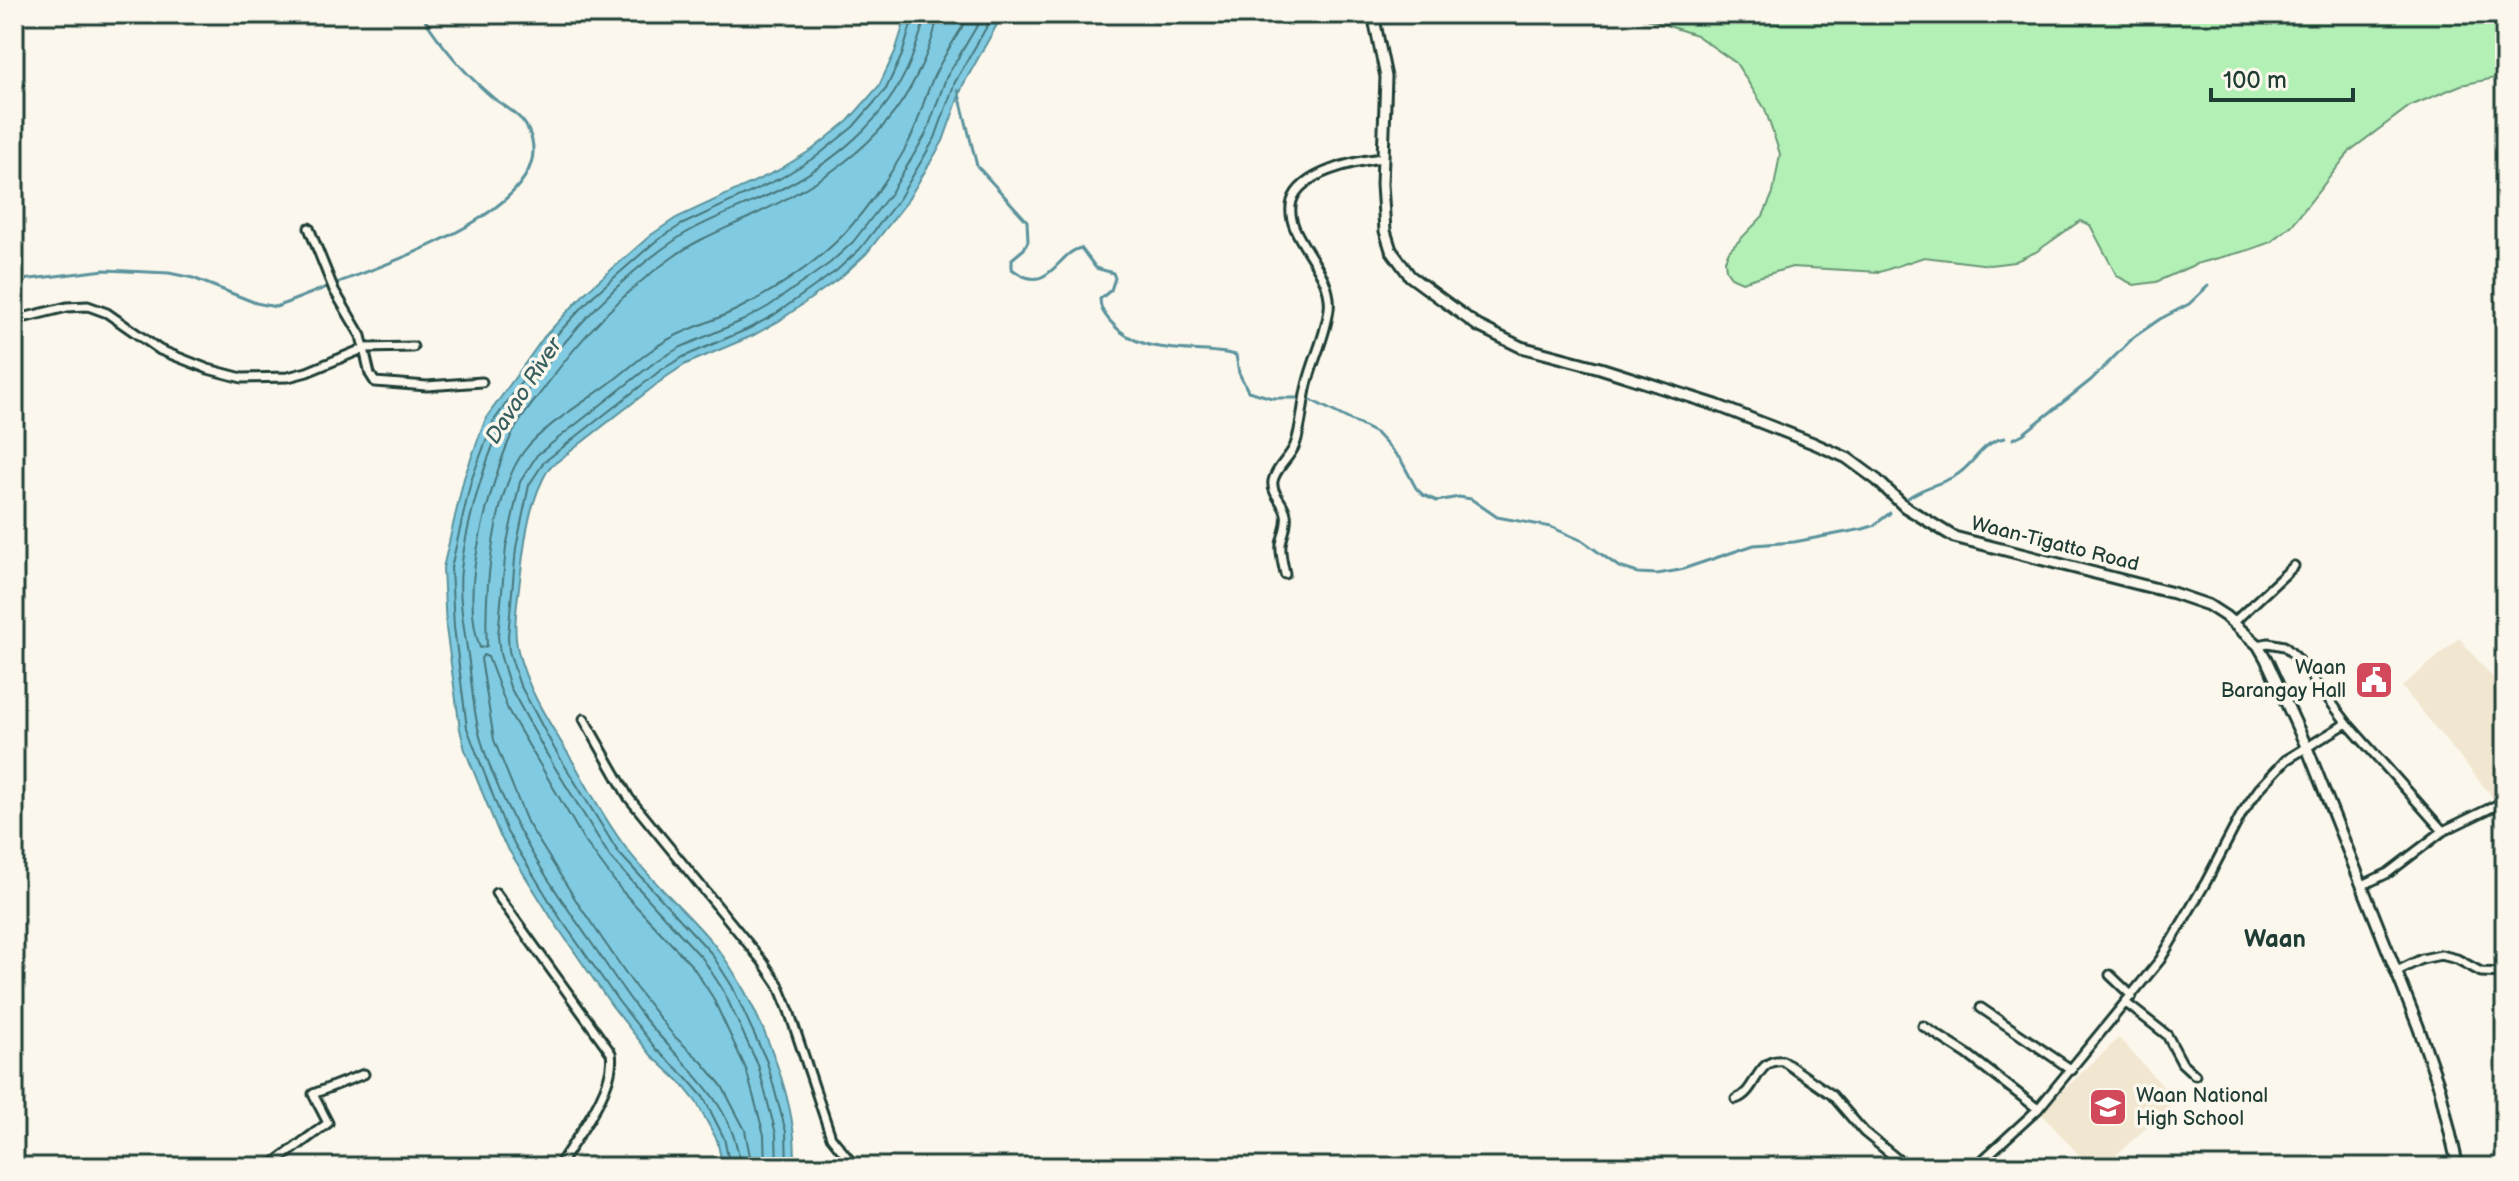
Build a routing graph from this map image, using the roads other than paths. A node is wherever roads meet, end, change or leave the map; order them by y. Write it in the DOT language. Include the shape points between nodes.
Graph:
graph roads {
  1 [pos="1373,14"];
  2 [pos="1382,158"];
  3 [pos="309,228"];
  4 [pos="14,320"];
  5 [pos="413,347"];
  6 [pos="365,348"];
  7 [pos="482,382"];
  8 [pos="2294,566"];
  9 [pos="1285,574"];
  10 [pos="2234,622"];
  11 [pos="2258,645"];
  12 [pos="584,719"];
  13 [pos="2347,723"];
  14 [pos="2307,748"];
  15 [pos="2505,801"];
  16 [pos="2443,831"];
  17 [pos="2363,885"];
  18 [pos="496,893"];
  19 [pos="2397,971"];
  20 [pos="2505,973"];
  21 [pos="2110,975"];
  22 [pos="2129,1000"];
  23 [pos="1981,1008"];
  24 [pos="1923,1026"];
  25 [pos="2072,1070"];
  26 [pos="364,1074"];
  27 [pos="2195,1075"];
  28 [pos="1736,1099"];
  29 [pos="2038,1109"];
  30 [pos="269,1167"];
  31 [pos="558,1167"];
  32 [pos="855,1167"];
  33 [pos="1907,1167"];
  34 [pos="1975,1167"];
  35 [pos="2458,1167"];
  1 -- 2 [label="street, Waan-Tigatto Road" via="1386,77"];
  2 -- 9 [label="street" via="1335,168 1302,187 1292,201 1296,230 1324,278 1330,305 1299,435 1273,479 1286,510 1281,552"];
  2 -- 10 [label="street, Waan-Tigatto Road" via="1385,231 1400,264 1497,337 1716,405 1813,443 1847,458 1905,507 1954,537 2173,593 2208,605"];
  3 -- 6 [label="street"];
  4 -- 6 [label="street" via="88,306 170,355 242,378 288,377"];
  5 -- 6 [label="street"];
  6 -- 7 [label="street" via="375,382"];
  8 -- 10 [label="street"];
  10 -- 11 [label="street, Waan-Tigatto Road"];
  11 -- 13 [label="street" via="2276,643 2291,651"];
  11 -- 14 [label="street, Waan-Tigatto Road"];
  12 -- 32 [label="street" via="629,798 778,984 831,1137"];
  13 -- 14 [label="street"];
  13 -- 16 [label="street"];
  14 -- 17 [label="street, Waan-Tigatto Road"];
  14 -- 22 [label="street" via="2272,773 2242,813 2184,922"];
  15 -- 16 [label="street"];
  16 -- 17 [label="street" via="2388,873"];
  17 -- 19 [label="street, Waan-Tigatto Road"];
  18 -- 31 [label="street" via="611,1053 608,1081"];
  19 -- 20 [label="street" via="2441,955 2481,972"];
  19 -- 35 [label="street, Waan-Tigatto Road" via="2440,1089"];
  21 -- 22 [label="street"];
  22 -- 25 [label="street"];
  22 -- 27 [label="street" via="2167,1035"];
  23 -- 25 [label="street"];
  24 -- 29 [label="street"];
  25 -- 29 [label="street"];
  26 -- 30 [label="street" via="313,1094 328,1123"];
  28 -- 33 [label="street" via="1747,1093 1762,1067 1783,1061 1832,1095 1864,1132"];
  29 -- 34 [label="street"];
}
